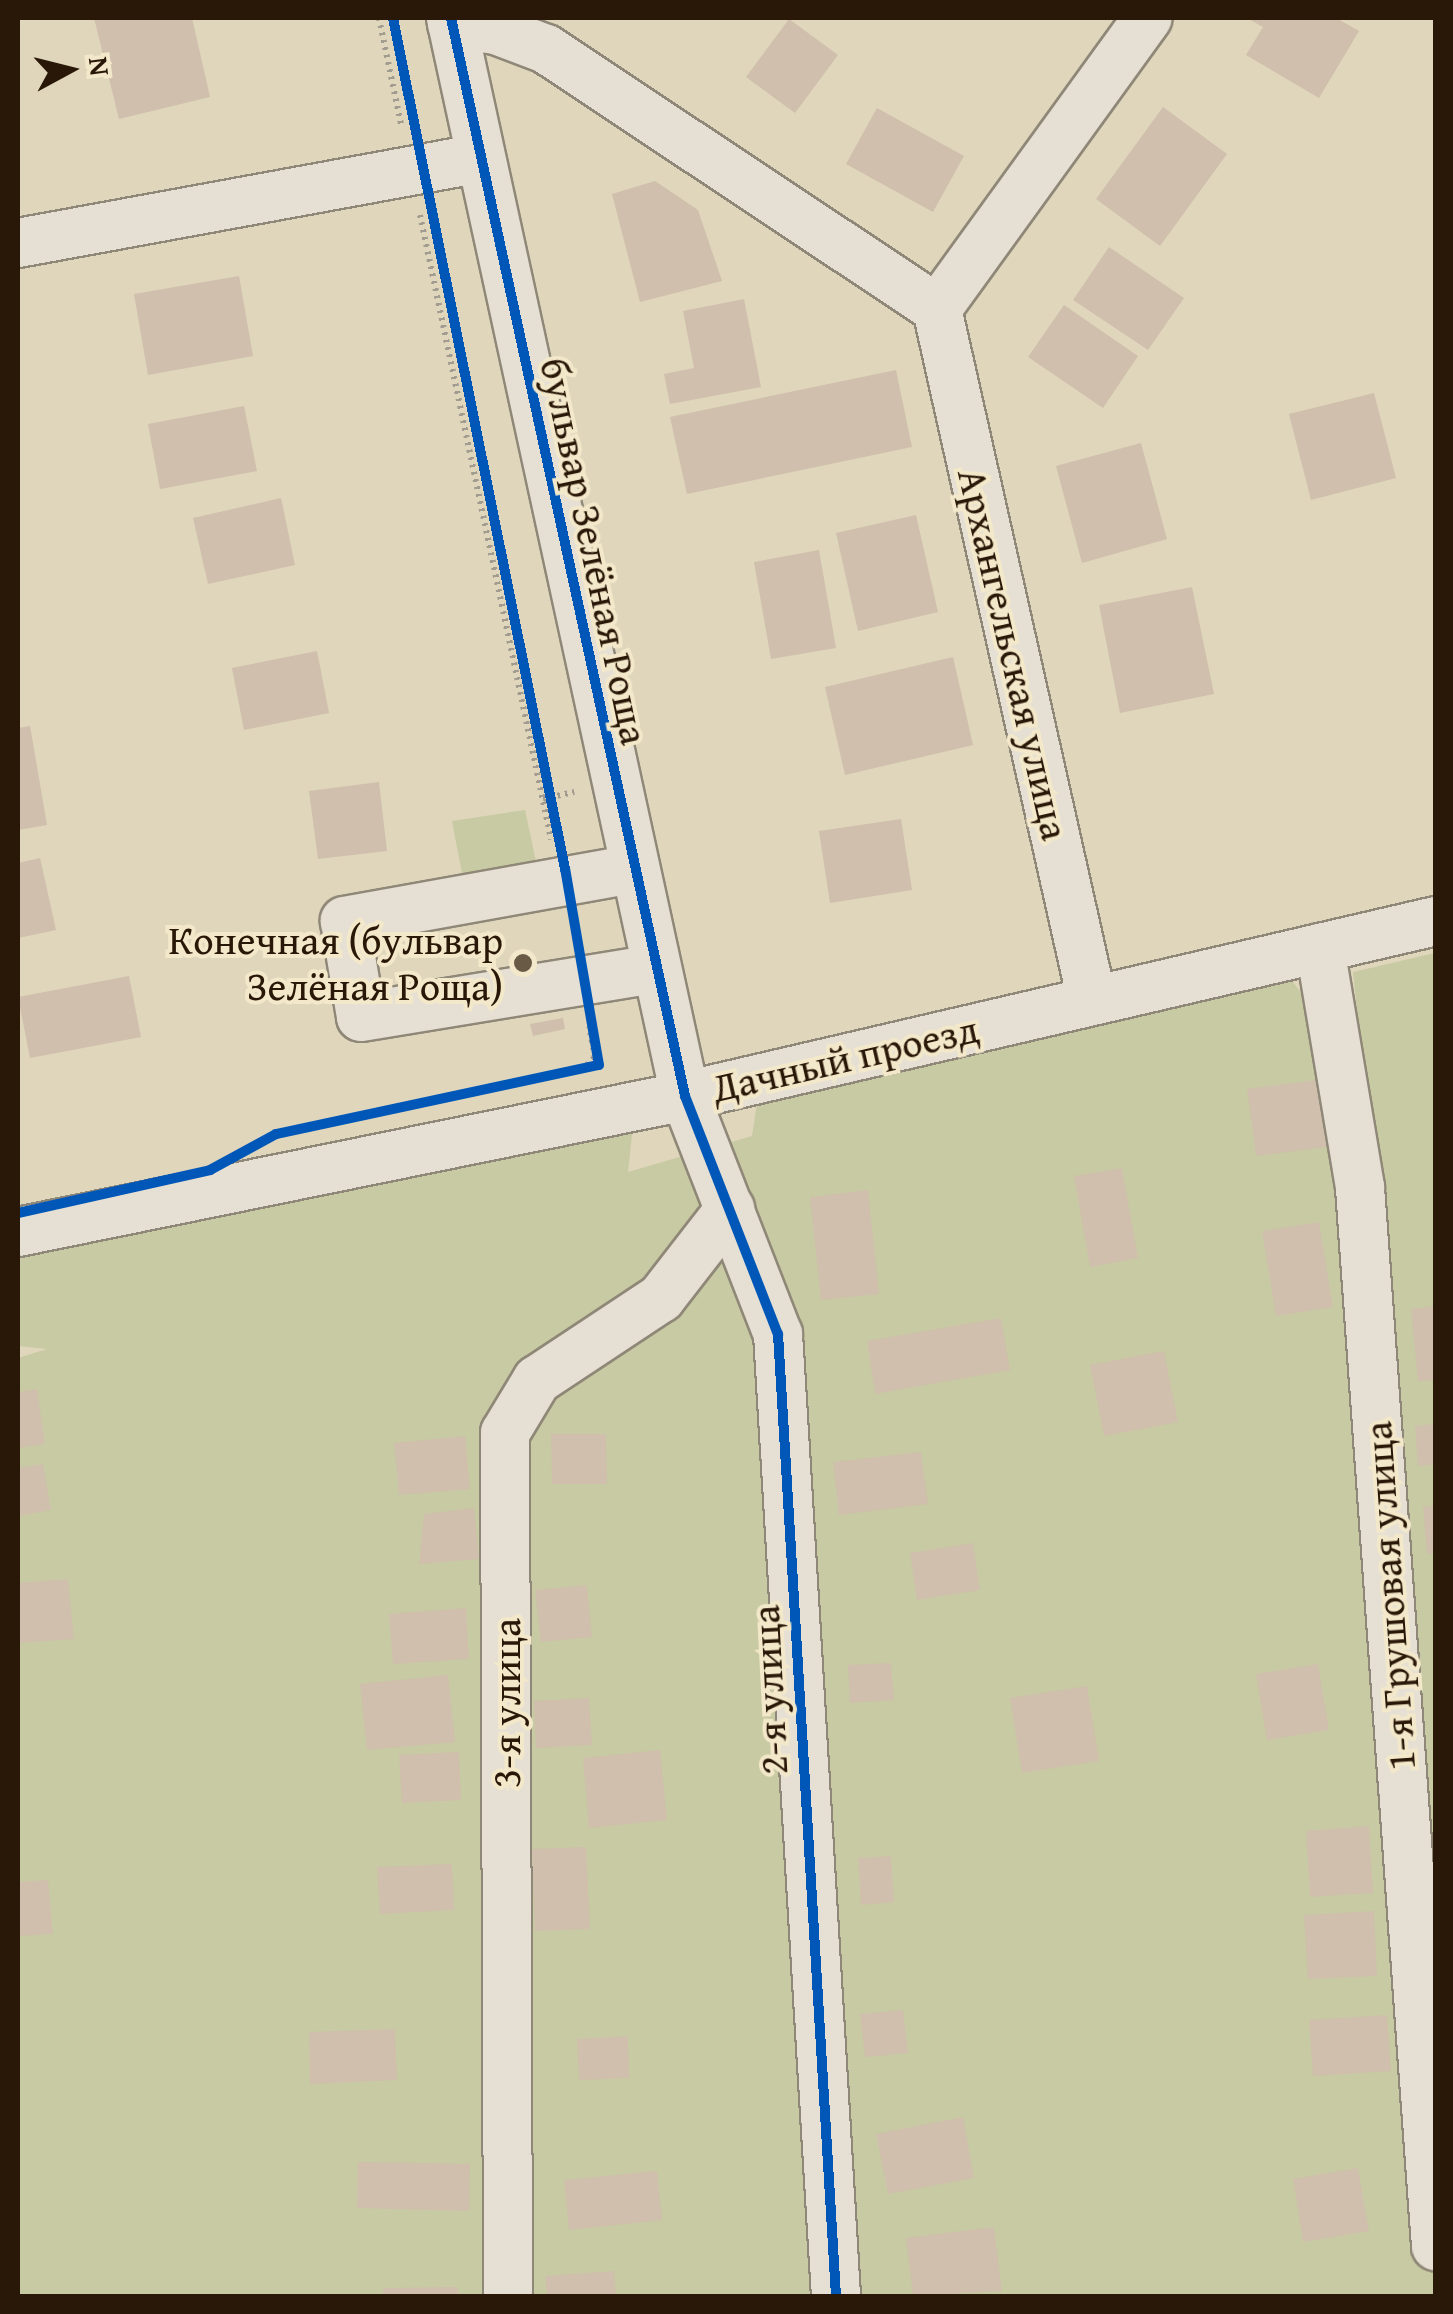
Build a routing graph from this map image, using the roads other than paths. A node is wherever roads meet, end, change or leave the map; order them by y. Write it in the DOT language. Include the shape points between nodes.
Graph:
graph roads {
  1 [pos="1148,18"];
  2 [pos="452,21"];
  3 [pos="480,158"];
  4 [pos="18,243"];
  5 [pos="937,309"];
  6 [pos="633,869"];
  7 [pos="1436,921"];
  8 [pos="1320,948"];
  9 [pos="655,969"];
  10 [pos="1092,1000"];
  11 [pos="685,1096"];
  12 [pos="730,1210"];
  13 [pos="18,1232"];
  14 [pos="1436,2246"];
  15 [pos="508,2296"];
  16 [pos="836,2296"];
  1 -- 5 [label="street"];
  2 -- 3 [label="street, бульвар Зелёная Роща"];
  2 -- 5 [label="street" via="546,49"];
  3 -- 4 [label="street"];
  3 -- 6 [label="street, бульвар Зелёная Роща"];
  5 -- 10 [label="street, Архангельская улица"];
  6 -- 9 [label="street, бульвар Зелёная Роща"];
  6 -- 9 [label="street" via="345,921 361,1016"];
  7 -- 8 [label="street, Дачный проезд"];
  8 -- 10 [label="street, Дачный проезд"];
  8 -- 14 [label="street, 1-я Грушовая улица" via="1360,1188"];
  9 -- 11 [label="street, бульвар Зелёная Роща"];
  10 -- 11 [label="street, Дачный проезд"];
  11 -- 12 [label="street, 2-я улица"];
  11 -- 13 [label="street, Дачный проезд"];
  12 -- 15 [label="street, 3-я улица" via="661,1298 537,1380 505,1433"];
  12 -- 16 [label="street, 2-я улица" via="778,1334"];
}
